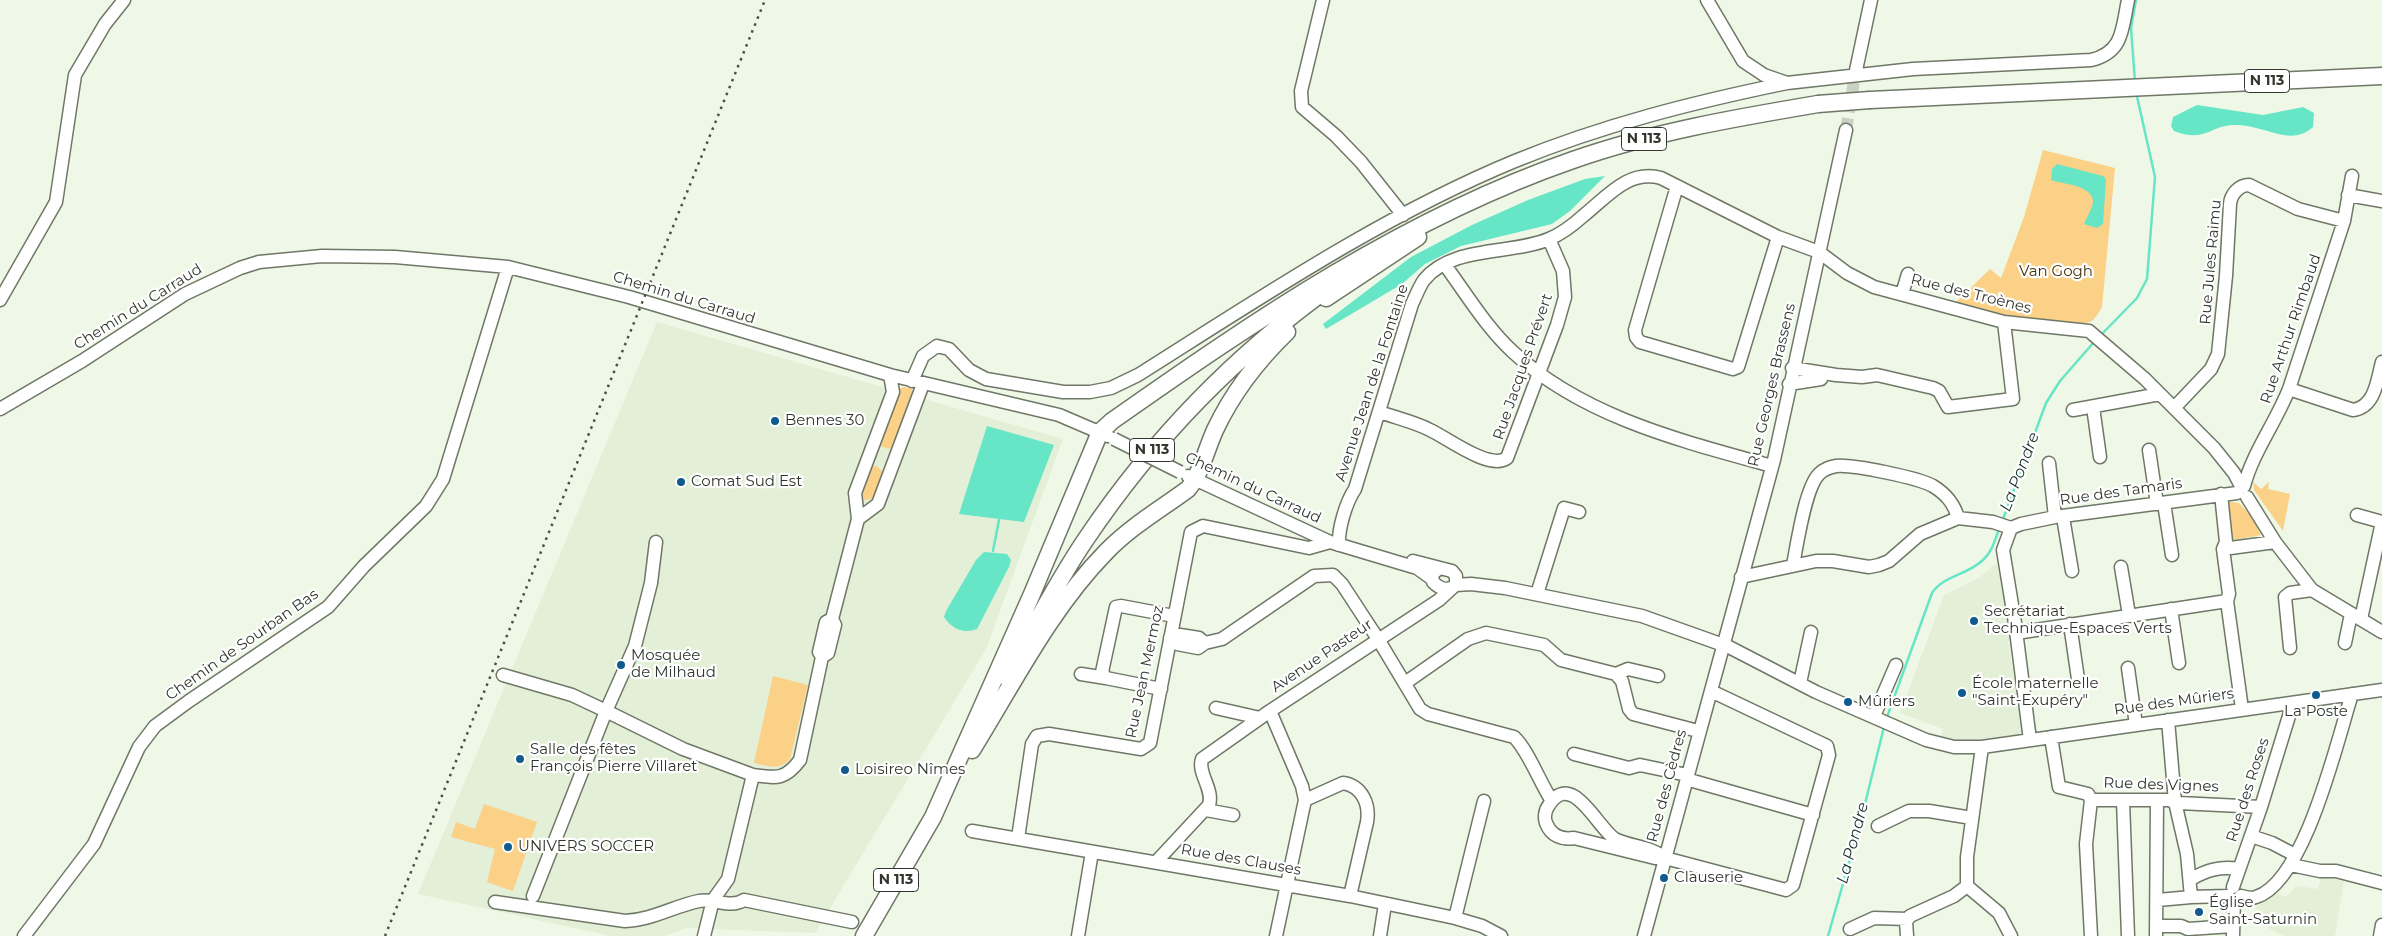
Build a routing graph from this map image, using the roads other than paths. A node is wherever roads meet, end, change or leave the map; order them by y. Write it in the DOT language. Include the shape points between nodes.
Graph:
graph roads {
  1 [pos="124,0"];
  2 [pos="1323,0"];
  3 [pos="1707,0"];
  4 [pos="1870,0"];
  5 [pos="2128,0"];
  6 [pos="1855,75"];
  7 [pos="2382,76"];
  8 [pos="1787,83"];
  9 [pos="1846,130"];
  10 [pos="2352,176"];
  11 [pos="1677,186"];
  12 [pos="2348,195"];
  13 [pos="1476,200"];
  14 [pos="2382,200"];
  15 [pos="1403,215"];
  16 [pos="2344,221"];
  17 [pos="1778,237"];
  18 [pos="1549,239"];
  19 [pos="1819,252"];
  20 [pos="1445,266"];
  21 [pos="508,267"];
  22 [pos="1908,274"];
  23 [pos="1902,294"];
  24 [pos="0,300"];
  25 [pos="2004,322"];
  26 [pos="2382,362"];
  27 [pos="1792,368"];
  28 [pos="1539,372"];
  29 [pos="890,375"];
  30 [pos="1831,375"];
  31 [pos="918,383"];
  32 [pos="1789,384"];
  33 [pos="2289,389"];
  34 [pos="2160,394"];
  35 [pos="2093,406"];
  36 [pos="2174,408"];
  37 [pos="0,409"];
  38 [pos="2074,410"];
  39 [pos="1380,412"];
  40 [pos="1107,436"];
  41 [pos="2149,450"];
  42 [pos="2100,457"];
  43 [pos="2049,463"];
  44 [pos="1772,466"];
  45 [pos="1196,480"];
  46 [pos="2242,490"];
  47 [pos="2221,494"];
  48 [pos="2160,503"];
  49 [pos="1579,512"];
  50 [pos="2357,515"];
  51 [pos="2059,517"];
  52 [pos="1958,518"];
  53 [pos="858,519"];
  54 [pos="2382,522"];
  55 [pos="2011,528"];
  56 [pos="656,542"];
  57 [pos="2275,542"];
  58 [pos="1334,543"];
  59 [pos="2223,549"];
  60 [pos="2172,555"];
  61 [pos="1793,566"];
  62 [pos="2121,567"];
  63 [pos="2072,571"];
  64 [pos="1439,575"];
  65 [pos="1741,577"];
  66 [pos="1454,587"];
  67 [pos="1505,588"];
  68 [pos="2312,590"];
  69 [pos="1537,594"];
  70 [pos="2227,601"];
  71 [pos="2171,609"];
  72 [pos="1414,615"];
  73 [pos="2129,615"];
  74 [pos="1174,616"];
  75 [pos="2356,616"];
  76 [pos="2070,624"];
  77 [pos="1811,632"];
  78 [pos="2382,632"];
  79 [pos="2016,633"];
  80 [pos="1378,638"];
  81 [pos="1172,639"];
  82 [pos="2345,643"];
  83 [pos="1723,645"];
  84 [pos="2290,648"];
  85 [pos="2179,663"];
  86 [pos="1896,665"];
  87 [pos="2128,668"];
  88 [pos="1081,674"];
  89 [pos="1616,674"];
  90 [pos="503,675"];
  91 [pos="1658,676"];
  92 [pos="1106,678"];
  93 [pos="2078,679"];
  94 [pos="1800,683"];
  95 [pos="1404,684"];
  96 [pos="1161,689"];
  97 [pos="2382,690"];
  98 [pos="1711,691"];
  99 [pos="2352,694"];
  100 [pos="2293,703"];
  101 [pos="1216,708"];
  102 [pos="2242,709"];
  103 [pos="606,711"];
  104 [pos="1265,714"];
  105 [pos="1875,716"];
  106 [pos="2168,720"];
  107 [pos="2136,725"];
  108 [pos="1698,731"];
  109 [pos="2051,736"];
  110 [pos="2030,740"];
  111 [pos="1982,747"];
  112 [pos="1574,754"];
  113 [pos="754,775"];
  114 [pos="1686,777"];
  115 [pos="1305,800"];
  116 [pos="2090,800"];
  117 [pos="2157,800"];
  118 [pos="1484,801"];
  119 [pos="1552,801"];
  120 [pos="2123,801"];
  121 [pos="2175,802"];
  122 [pos="940,803"];
  123 [pos="2261,807"];
  124 [pos="1206,810"];
  125 [pos="1234,815"];
  126 [pos="1813,815"];
  127 [pos="1972,818"];
  128 [pos="929,825"];
  129 [pos="1878,826"];
  130 [pos="972,831"];
  131 [pos="2251,836"];
  132 [pos="1018,838"];
  133 [pos="1092,852"];
  134 [pos="1665,858"];
  135 [pos="2293,860"];
  136 [pos="1156,862"];
  137 [pos="2239,869"];
  138 [pos="2190,879"];
  139 [pos="2382,883"];
  140 [pos="1288,885"];
  141 [pos="1967,886"];
  142 [pos="2234,895"];
  143 [pos="533,896"];
  144 [pos="1350,896"];
  145 [pos="2191,897"];
  146 [pos="713,900"];
  147 [pos="2158,900"];
  148 [pos="495,902"];
  149 [pos="1385,904"];
  150 [pos="1455,918"];
  151 [pos="1908,919"];
  152 [pos="852,922"];
  153 [pos="2382,925"];
  154 [pos="2233,926"];
  155 [pos="1850,929"];
  156 [pos="2156,931"];
  157 [pos="24,936"];
  158 [pos="704,936"];
  159 [pos="864,936"];
  160 [pos="872,936"];
  161 [pos="1078,936"];
  162 [pos="1276,936"];
  163 [pos="1380,936"];
  164 [pos="1501,936"];
  165 [pos="1644,936"];
  166 [pos="1907,936"];
  167 [pos="2011,936"];
  168 [pos="2091,936"];
  169 [pos="2128,936"];
  170 [pos="2380,936"];
  1 -- 24 [label="street" via="105,24 75,75 56,202"];
  2 -- 15 [label="street" via="1301,91 1302,107 1354,156"];
  3 -- 8 [label="street" via="1743,61 1764,75"];
  4 -- 6 [label="street"];
  5 -- 6 [label="street" via="2117,45 2101,58"];
  6 -- 8 [label="street"];
  7 -- 13 [label="main road, N 113, bridge" via="1818,104 1664,132 1574,160"];
  8 -- 15 [label="street" via="1692,104 1576,137 1487,173"];
  9 -- 19 [label="street, Rue Georges Brassens"];
  10 -- 12 [label="street, Rue Arthur Rimbaud"];
  11 -- 17 [label="street, Avenue Jean de la Fontaine"];
  11 -- 17 [label="street" via="1635,330 1640,342 1733,369 1738,367"];
  11 -- 18 [label="street, Avenue Jean de la Fontaine" via="1653,176 1641,175 1628,180"];
  12 -- 14 [label="street"];
  12 -- 16 [label="street, Rue Arthur Rimbaud"];
  13 -- 40 [label="main road" via="1391,240 1287,302 1112,421"];
  13 -- 45 [label="main road" via="1350,281 1277,341 1228,407 1204,454"];
  13 -- 122 [label="main road, N 113" via="1397,243 1316,297 1236,364 1153,449 1074,557 1004,680"];
  15 -- 31 [label="street" via="1315,264 1138,375 1111,388 1076,393 992,381 974,374 949,349 937,346 923,356"];
  16 -- 33 [label="street, Rue Arthur Rimbaud"];
  16 -- 36 [label="street, Rue Jules Raimu" via="2298,209 2249,185 2240,187 2230,204 2216,361"];
  17 -- 19 [label="street, Avenue Jean de la Fontaine"];
  18 -- 20 [label="street, Avenue Jean de la Fontaine" via="1479,252"];
  18 -- 28 [label="street, Rue Jacques Prévert" via="1563,271 1565,297"];
  19 -- 23 [label="street, Rue des Troènes" via="1867,284"];
  19 -- 27 [label="street, Rue Georges Brassens"];
  20 -- 28 [label="street" via="1502,341"];
  20 -- 39 [label="street, Avenue Jean de la Fontaine" via="1430,274 1419,289"];
  21 -- 29 [label="street, Chemin du Carraud" via="629,297"];
  21 -- 37 [label="street, Chemin du Carraud" via="395,257 322,256 259,262 228,272 185,294 82,362"];
  21 -- 157 [label="street, Chemin de Sourban Bas" via="443,479 434,496 328,607 148,732 94,844"];
  22 -- 23 [label="street"];
  23 -- 25 [label="street, Rue des Troènes"];
  25 -- 30 [label="street" via="2013,399 1948,407 1939,391 1933,388 1877,375 1862,378"];
  25 -- 34 [label="street, Rue des Troènes" via="2090,331"];
  26 -- 33 [label="street" via="2370,401 2360,409 2353,410"];
  27 -- 30 [label="street"];
  27 -- 32 [label="street, Rue Georges Brassens"];
  28 -- 39 [label="street, Rue Jacques Prévert" via="1511,452 1504,461 1472,454 1429,429"];
  28 -- 44 [label="street" via="1573,396 1630,422"];
  29 -- 31 [label="street, Chemin du Carraud"];
  29 -- 53 [label="street" via="893,392 856,493"];
  30 -- 32 [label="street"];
  31 -- 40 [label="street, Chemin du Carraud" via="1032,407"];
  31 -- 53 [label="street" via="878,504"];
  32 -- 44 [label="street, Rue Georges Brassens"];
  33 -- 46 [label="street, Rue Arthur Rimbaud"];
  34 -- 35 [label="street"];
  34 -- 36 [label="street, Rue des Troènes"];
  35 -- 38 [label="street"];
  35 -- 42 [label="street"];
  36 -- 46 [label="street, Rue des Troènes" via="2217,452"];
  39 -- 58 [label="street, Avenue Jean de la Fontaine"];
  40 -- 45 [label="street, Chemin du Carraud, bridge"];
  40 -- 122 [label="main road" via="1032,594"];
  41 -- 48 [label="street"];
  43 -- 51 [label="street"];
  44 -- 65 [label="street, Rue Georges Brassens"];
  45 -- 58 [label="street, Chemin du Carraud"];
  45 -- 122 [label="main road" via="1119,540 1076,584"];
  46 -- 47 [label="street, Rue des Tamaris"];
  46 -- 57 [label="street, Rue des Troènes"];
  47 -- 48 [label="street, Rue des Tamaris"];
  47 -- 59 [label="street" via="2226,542"];
  48 -- 51 [label="street, Rue des Tamaris"];
  48 -- 60 [label="street"];
  49 -- 69 [label="street" via="1564,508"];
  50 -- 54 [label="street"];
  51 -- 55 [label="street, Rue des Tamaris"];
  51 -- 63 [label="street"];
  52 -- 55 [label="street" via="1993,522"];
  52 -- 61 [label="street" via="1920,534 1889,561 1879,565 1826,560"];
  52 -- 61 [label="street" via="1950,500 1930,484 1865,470 1832,467 1813,482"];
  53 -- 113 [label="street" via="832,619 835,625 828,653 822,657 800,760 784,776"];
  54 -- 75 [label="street"];
  55 -- 79 [label="street" via="2003,550"];
  56 -- 103 [label="street" via="651,583 635,646"];
  57 -- 59 [label="street"];
  57 -- 68 [label="street, Rue des Troènes"];
  58 -- 64 [label="street, Chemin du Carraud"];
  58 -- 74 [label="street, Rue Jean Mermoz" via="1309,548 1211,527 1197,527 1189,536"];
  59 -- 70 [label="street" via="2229,594"];
  61 -- 65 [label="street"];
  62 -- 73 [label="street"];
  64 -- 66 [label="street, Chemin du Carraud" via="1441,589"];
  64 -- 66 [label="street" via="1456,576"];
  64 -- 67 [label="street, Chemin du Carraud"];
  64 -- 72 [label="street, Avenue Pasteur" via="1428,599"];
  65 -- 83 [label="street, Rue Georges Brassens"];
  66 -- 67 [label="street, Chemin du Carraud" via="1471,584"];
  66 -- 72 [label="street, Avenue Pasteur"];
  67 -- 69 [label="street, Chemin du Carraud"];
  68 -- 75 [label="street, Rue des Troènes"];
  68 -- 84 [label="street" via="2290,593 2285,597"];
  69 -- 83 [label="street, Chemin du Carraud" via="1642,616"];
  70 -- 71 [label="street"];
  70 -- 102 [label="street"];
  71 -- 73 [label="street"];
  71 -- 85 [label="street"];
  72 -- 80 [label="street, Avenue Pasteur"];
  73 -- 76 [label="street"];
  74 -- 81 [label="street, Rue Jean Mermoz"];
  74 -- 92 [label="street" via="1116,607 1102,672"];
  75 -- 78 [label="street, Rue des Troènes"];
  75 -- 82 [label="street"];
  76 -- 79 [label="street"];
  76 -- 93 [label="street"];
  77 -- 94 [label="street"];
  79 -- 110 [label="street"];
  80 -- 81 [label="street" via="1337,578 1326,573 1314,576 1225,637 1198,648 1177,644"];
  80 -- 95 [label="street"];
  80 -- 104 [label="street, Avenue Pasteur"];
  81 -- 96 [label="street, Rue Jean Mermoz"];
  83 -- 94 [label="street, Rue des Mûriers"];
  83 -- 98 [label="street, Rue des Cèdres"];
  86 -- 105 [label="street"];
  87 -- 107 [label="street"];
  88 -- 92 [label="street"];
  89 -- 91 [label="street" via="1628,669"];
  89 -- 95 [label="street" via="1561,660 1544,645 1483,634 1468,639"];
  89 -- 108 [label="street" via="1633,714"];
  90 -- 103 [label="street" via="572,695"];
  92 -- 96 [label="street"];
  94 -- 105 [label="street, Rue des Mûriers"];
  95 -- 119 [label="street" via="1423,712 1514,737"];
  96 -- 132 [label="street, Rue Jean Mermoz" via="1150,744 1144,749 1045,734 1035,738"];
  97 -- 99 [label="street, Rue des Mûriers"];
  98 -- 108 [label="street, Rue des Cèdres"];
  98 -- 126 [label="street" via="1827,746 1829,755"];
  99 -- 100 [label="street, Rue des Mûriers"];
  99 -- 135 [label="street" via="2308,834"];
  100 -- 102 [label="street, Rue des Mûriers"];
  100 -- 123 [label="street, Rue des Roses"];
  101 -- 104 [label="street"];
  102 -- 106 [label="street, Rue des Mûriers"];
  103 -- 113 [label="street" via="683,749"];
  103 -- 143 [label="street"];
  104 -- 115 [label="street, Avenue Pasteur" via="1302,786"];
  104 -- 124 [label="street" via="1201,761 1211,796"];
  105 -- 111 [label="street, Rue des Mûriers" via="1941,745"];
  106 -- 107 [label="street, Rue des Mûriers"];
  106 -- 121 [label="street"];
  107 -- 109 [label="street, Rue des Mûriers"];
  108 -- 114 [label="street, Rue des Cèdres"];
  109 -- 110 [label="street, Rue des Mûriers"];
  109 -- 116 [label="street" via="2059,787 2088,794"];
  110 -- 111 [label="street, Rue des Mûriers"];
  111 -- 127 [label="street"];
  112 -- 114 [label="street" via="1629,768 1640,765"];
  113 -- 146 [label="street" via="728,879"];
  114 -- 126 [label="street"];
  114 -- 134 [label="street, Rue des Cèdres"];
  115 -- 140 [label="street, Avenue Pasteur"];
  115 -- 144 [label="street" via="1343,784 1357,790 1366,800 1369,812"];
  116 -- 120 [label="street, Rue des Vignes"];
  116 -- 168 [label="street" via="2086,844"];
  117 -- 120 [label="street, Rue des Vignes"];
  117 -- 121 [label="street, Rue des Vignes"];
  117 -- 147 [label="street"];
  118 -- 150 [label="street"];
  119 -- 134 [label="street" via="1560,796 1578,797 1612,837 1655,851"];
  119 -- 134 [label="street" via="1546,812 1547,825 1555,835"];
  120 -- 169 [label="street"];
  121 -- 123 [label="street, Rue des Vignes"];
  121 -- 138 [label="street"];
  122 -- 128 [label="main road, N 113"];
  123 -- 131 [label="street, Rue des Roses"];
  124 -- 125 [label="street"];
  124 -- 136 [label="street"];
  126 -- 134 [label="street" via="1793,885 1788,890"];
  127 -- 129 [label="street" via="1929,811 1909,812"];
  127 -- 141 [label="street"];
  128 -- 159 [label="main road, N 113"];
  128 -- 160 [label="main road, N 113" via="921,847"];
  130 -- 132 [label="street, Rue des Clauses"];
  131 -- 135 [label="street" via="2272,843"];
  131 -- 137 [label="street, Rue des Roses"];
  132 -- 133 [label="street, Rue des Clauses"];
  133 -- 136 [label="street, Rue des Clauses"];
  133 -- 161 [label="street"];
  134 -- 165 [label="street, Rue des Cèdres"];
  135 -- 139 [label="street" via="2320,871 2336,871"];
  135 -- 142 [label="street" via="2271,888 2255,898"];
  136 -- 140 [label="street, Rue des Clauses"];
  137 -- 138 [label="street" via="2208,870"];
  137 -- 142 [label="street, Rue des Roses"];
  138 -- 145 [label="street"];
  140 -- 144 [label="street, Rue des Clauses"];
  140 -- 162 [label="street, Avenue Pasteur"];
  141 -- 151 [label="street"];
  141 -- 167 [label="street" via="1999,913"];
  142 -- 145 [label="street"];
  142 -- 154 [label="street, Rue des Roses"];
  144 -- 149 [label="street, Rue des Clauses"];
  145 -- 147 [label="street"];
  146 -- 148 [label="street" via="640,920"];
  146 -- 152 [label="street" via="736,905 744,900"];
  146 -- 158 [label="street"];
  147 -- 156 [label="street"];
  149 -- 150 [label="street, Rue des Clauses"];
  149 -- 163 [label="street"];
  150 -- 164 [label="street, Rue des Clauses"];
  151 -- 155 [label="street" via="1874,918"];
  151 -- 166 [label="street"];
  153 -- 170 [label="street"];
  154 -- 156 [label="street" via="2188,929 2181,926"];
}
